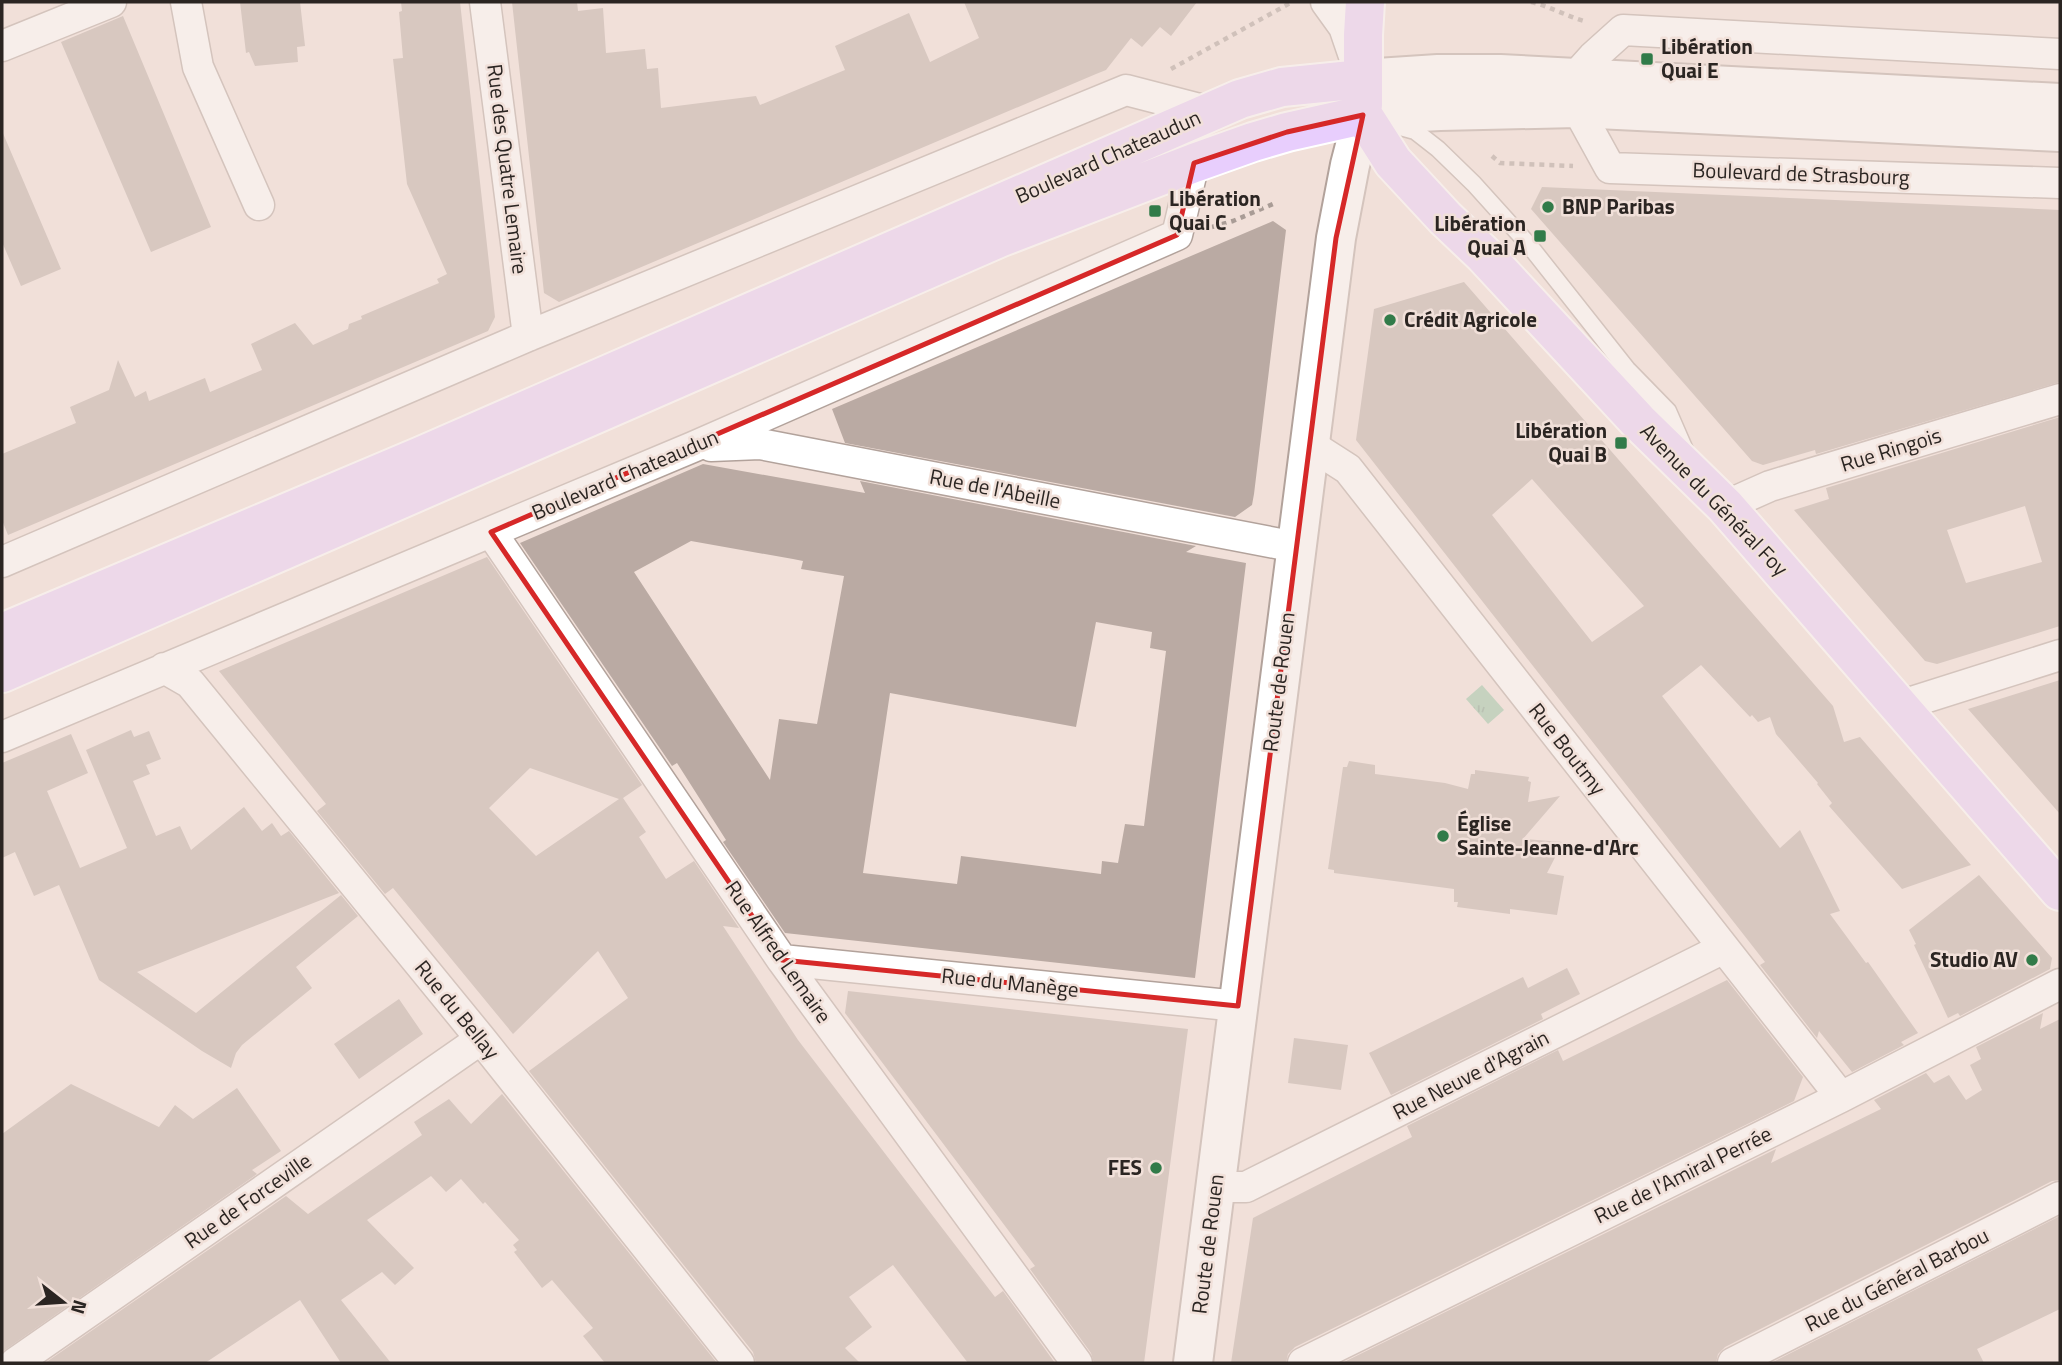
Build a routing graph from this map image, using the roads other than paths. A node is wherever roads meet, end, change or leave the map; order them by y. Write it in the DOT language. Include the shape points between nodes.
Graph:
graph roads {
  1 [pos="111,2"];
  2 [pos="186,2"];
  3 [pos="485,2"];
  4 [pos="1326,2"];
  5 [pos="1365,2"];
  6 [pos="2,46"];
  7 [pos="2060,54"];
  8 [pos="1576,93"];
  9 [pos="1362,97"];
  10 [pos="2060,103"];
  11 [pos="1211,112"];
  12 [pos="2060,132"];
  13 [pos="1194,163"];
  14 [pos="2060,183"];
  15 [pos="259,205"];
  16 [pos="528,336"];
  17 [pos="2060,399"];
  18 [pos="1310,444"];
  19 [pos="693,447"];
  20 [pos="1725,506"];
  21 [pos="491,532"];
  22 [pos="1296,547"];
  23 [pos="2,562"];
  24 [pos="2,633"];
  25 [pos="2060,655"];
  26 [pos="164,668"];
  27 [pos="2,673"];
  28 [pos="1899,706"];
  29 [pos="2,737"];
  30 [pos="2060,891"];
  31 [pos="1724,948"];
  32 [pos="782,960"];
  33 [pos="2060,984"];
  34 [pos="1238,1006"];
  35 [pos="481,1039"];
  36 [pos="1841,1097"];
  37 [pos="1215,1187"];
  38 [pos="2060,1197"];
  39 [pos="15,1363"];
  40 [pos="739,1363"];
  41 [pos="1077,1363"];
  42 [pos="1193,1363"];
  43 [pos="1303,1363"];
  44 [pos="1733,1363"];
  1 -- 6 [label="street"];
  2 -- 15 [label="street" via="198,67"];
  3 -- 16 [label="street, Rue des Quatre Lemaire"];
  4 -- 9 [label="street" via="1344,27"];
  5 -- 9 [label="main road, Route de Rouen"];
  7 -- 8 [label="street" via="1623,30 1593,57"];
  8 -- 9 [label="main road" via="1450,74"];
  8 -- 10 [label="main road"];
  8 -- 12 [label="main road"];
  8 -- 14 [label="street, Boulevard de Strasbourg" via="1609,168"];
  9 -- 11 [label="main road, Boulevard Chateaudun" via="1282,87"];
  9 -- 13 [label="main road, Boulevard Chateaudun" via="1287,132"];
  9 -- 18 [label="main road, Route de Rouen" via="1336,238"];
  9 -- 20 [label="main road, Avenue du Général Foy" via="1394,162 1638,421"];
  11 -- 16 [label="street, Boulevard Chateaudun" via="1126,90"];
  11 -- 24 [label="main road, Boulevard Chateaudun"];
  13 -- 19 [label="street, Boulevard Chateaudun" via="1177,235"];
  13 -- 27 [label="main road, Boulevard Chateaudun" via="999,238"];
  16 -- 23 [label="street, Boulevard Chateaudun"];
  17 -- 20 [label="street, Rue Ringois" via="1770,486"];
  18 -- 22 [label="main road, Route de Rouen"];
  18 -- 31 [label="street, Rue Boutmy" via="1348,469"];
  19 -- 21 [label="street, Boulevard Chateaudun"];
  19 -- 22 [label="street, Rue de l'Abeille" via="760,444"];
  20 -- 28 [label="main road, Avenue du Général Foy"];
  21 -- 26 [label="street, Boulevard Chateaudun"];
  21 -- 32 [label="street, Rue Alfred Lemaire"];
  22 -- 34 [label="main road, Route de Rouen"];
  25 -- 28 [label="street"];
  26 -- 29 [label="street, Boulevard Chateaudun"];
  26 -- 35 [label="street, Rue du Bellay" via="190,683"];
  28 -- 30 [label="main road, Avenue du Général Foy"];
  31 -- 36 [label="street, Rue Boutmy"];
  31 -- 37 [label="street, Rue Neuve d'Agrain" via="1247,1186"];
  32 -- 34 [label="street, Rue du Manège"];
  32 -- 41 [label="street, Rue Alfred Lemaire"];
  33 -- 36 [label="street, Rue de l'Amiral Perrée"];
  34 -- 37 [label="main road, Route de Rouen"];
  35 -- 39 [label="street, Rue de Forceville"];
  35 -- 40 [label="street, Rue du Bellay"];
  36 -- 43 [label="street, Rue de l'Amiral Perrée"];
  37 -- 42 [label="main road, Route de Rouen"];
  38 -- 44 [label="street, Rue du Général Barbou"];
}
